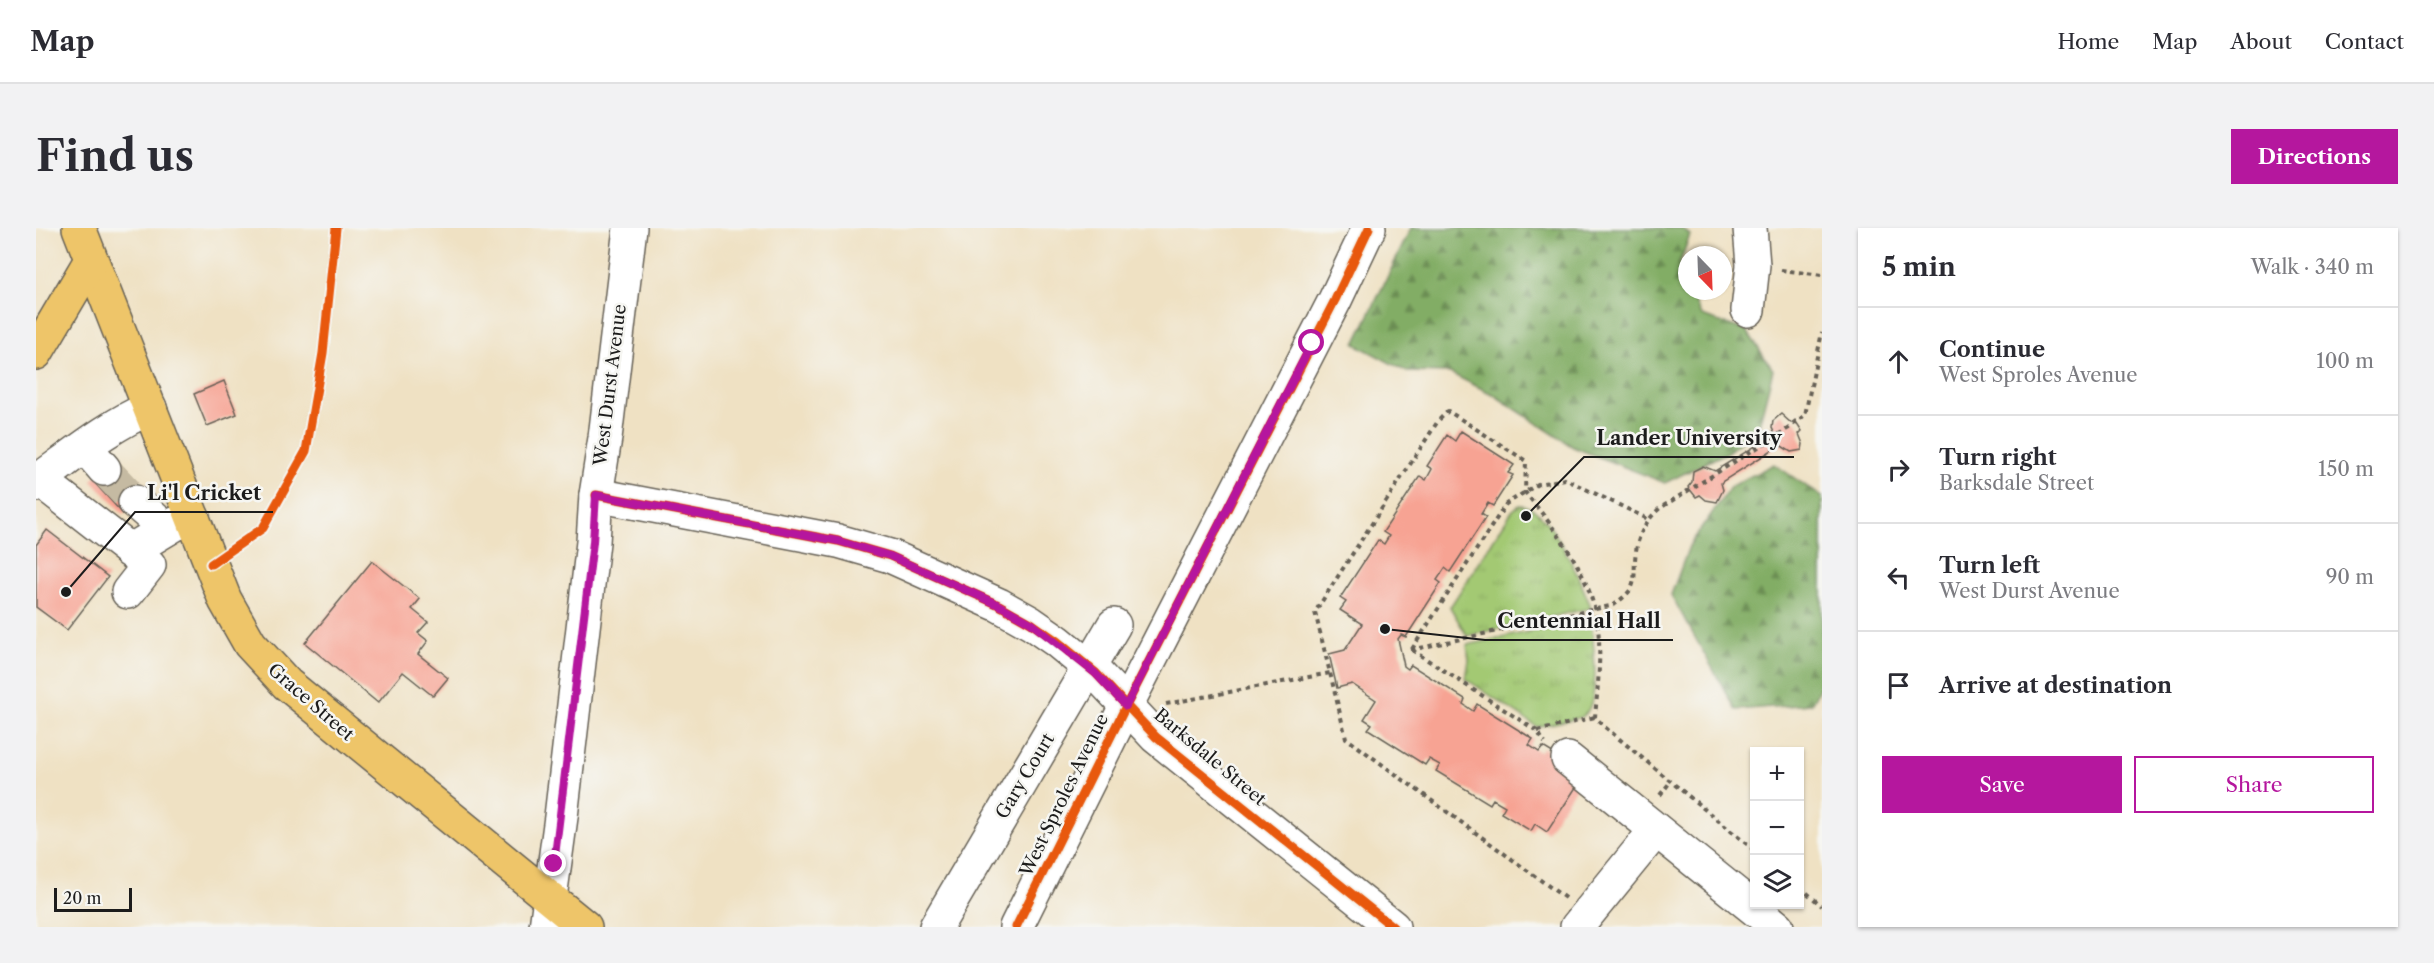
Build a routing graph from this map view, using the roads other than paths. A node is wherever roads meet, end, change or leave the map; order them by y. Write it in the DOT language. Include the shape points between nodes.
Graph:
graph roads {
  1 [pos="79,228"];
  2 [pos="630,228"];
  3 [pos="1369,228"];
  4 [pos="1750,228"];
  5 [pos="91,260"];
  6 [pos="1748,310"];
  7 [pos="36,353"];
  8 [pos="150,408"];
  9 [pos="37,481"];
  10 [pos="596,495"];
  11 [pos="135,502"];
  12 [pos="179,523"];
  13 [pos="130,551"];
  14 [pos="128,591"];
  15 [pos="1114,625"];
  16 [pos="1126,706"];
  17 [pos="1568,759"];
  18 [pos="1656,830"];
  19 [pos="549,913"];
  20 [pos="1575,916"];
  21 [pos="585,927"];
  22 [pos="936,927"];
  23 [pos="1016,927"];
  24 [pos="1393,927"];
  25 [pos="1777,927"];
  1 -- 5 [label="main road, Grace Street"];
  2 -- 10 [label="street, West Durst Avenue"];
  3 -- 16 [label="street, West Sproles Avenue"];
  4 -- 6 [label="street" via="1753,266"];
  5 -- 7 [label="main road"];
  5 -- 8 [label="main road, Grace Street"];
  8 -- 9 [label="street" via="131,416 94,458"];
  8 -- 12 [label="main road, Grace Street"];
  9 -- 13 [label="street"];
  10 -- 16 [label="street, Barksdale Street" via="838,541 890,556 1031,623 1095,673"];
  10 -- 19 [label="street, West Durst Avenue"];
  11 -- 12 [label="street"];
  12 -- 13 [label="street"];
  12 -- 19 [label="main road, Grace Street" via="237,624 267,665"];
  13 -- 14 [label="street" via="148,565"];
  15 -- 22 [label="street, Gary Court"];
  16 -- 23 [label="street, West Sproles Avenue"];
  16 -- 24 [label="street, Barksdale Street" via="1156,737"];
  17 -- 18 [label="street"];
  18 -- 20 [label="street"];
  18 -- 25 [label="street"];
  19 -- 21 [label="main road, Grace Street"];
}
